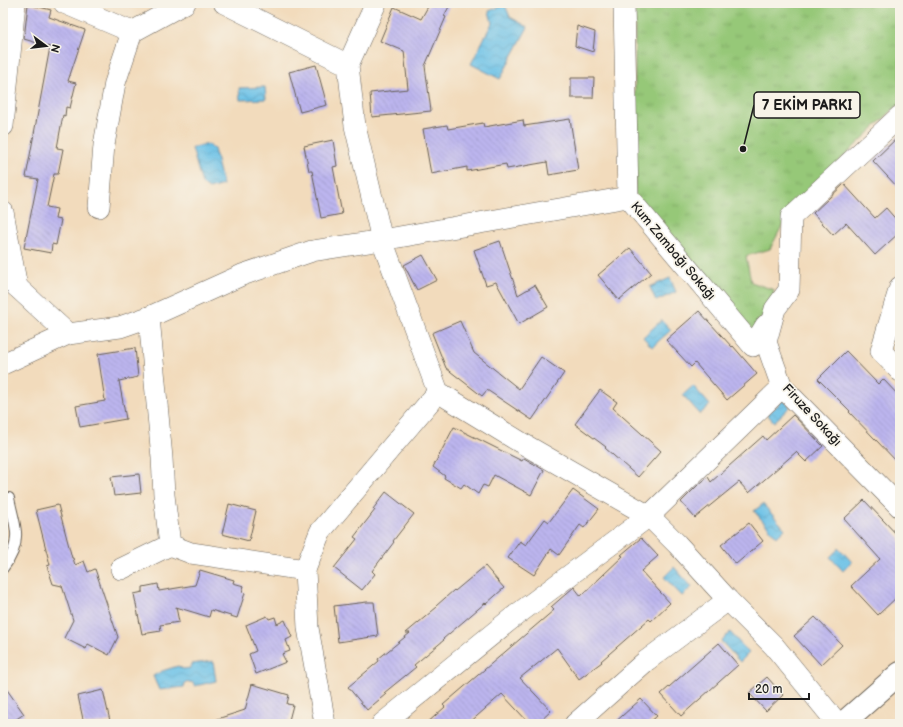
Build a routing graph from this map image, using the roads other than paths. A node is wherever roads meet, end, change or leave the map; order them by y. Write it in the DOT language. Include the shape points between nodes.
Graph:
graph roads {
  1 [pos="15,3"];
  2 [pos="64,3"];
  3 [pos="185,3"];
  4 [pos="224,3"];
  5 [pos="376,3"];
  6 [pos="624,3"];
  7 [pos="132,32"];
  8 [pos="348,65"];
  9 [pos="900,116"];
  10 [pos="3,126"];
  11 [pos="628,197"];
  12 [pos="99,207"];
  13 [pos="3,212"];
  14 [pos="382,240"];
  15 [pos="10,280"];
  16 [pos="900,287"];
  17 [pos="776,309"];
  18 [pos="149,317"];
  19 [pos="68,334"];
  20 [pos="3,364"];
  21 [pos="900,371"];
  22 [pos="782,386"];
  23 [pos="438,392"];
  24 [pos="9,498"];
  25 [pos="900,507"];
  26 [pos="649,516"];
  27 [pos="170,545"];
  28 [pos="3,568"];
  29 [pos="121,569"];
  30 [pos="305,570"];
  31 [pos="728,600"];
  32 [pos="900,673"];
  33 [pos="325,724"];
  34 [pos="382,724"];
  35 [pos="574,724"];
  36 [pos="838,724"];
  37 [pos="842,724"];
  1 -- 10 [label="street"];
  2 -- 7 [label="street"];
  3 -- 7 [label="street"];
  4 -- 8 [label="street"];
  5 -- 8 [label="street"];
  6 -- 11 [label="street, Kum Zambağı Sokağı"];
  7 -- 12 [label="street" via="114,83 104,145"];
  8 -- 14 [label="street" via="355,126"];
  9 -- 17 [label="street, Firuze Sokağı" via="791,217 789,290"];
  11 -- 14 [label="street"];
  11 -- 17 [label="street, Kum Zambağı Sokağı" via="753,346"];
  13 -- 15 [label="street"];
  14 -- 18 [label="street" via="312,251 242,275"];
  14 -- 23 [label="street"];
  15 -- 19 [label="street"];
  16 -- 21 [label="street" via="880,351"];
  17 -- 22 [label="street, Firuze Sokağı" via="766,342"];
  18 -- 19 [label="street" via="120,327"];
  18 -- 27 [label="street"];
  19 -- 20 [label="street"];
  22 -- 25 [label="street, Firuze Sokağı"];
  22 -- 26 [label="street"];
  23 -- 26 [label="street"];
  23 -- 30 [label="street" via="320,532"];
  24 -- 28 [label="lane" via="16,533 15,544"];
  26 -- 31 [label="street"];
  26 -- 34 [label="street" via="511,619"];
  27 -- 29 [label="street"];
  27 -- 30 [label="street" via="191,553"];
  30 -- 33 [label="street" via="308,628"];
  31 -- 35 [label="street" via="646,661"];
  31 -- 36 [label="street" via="774,646"];
  32 -- 37 [label="street"];
}
